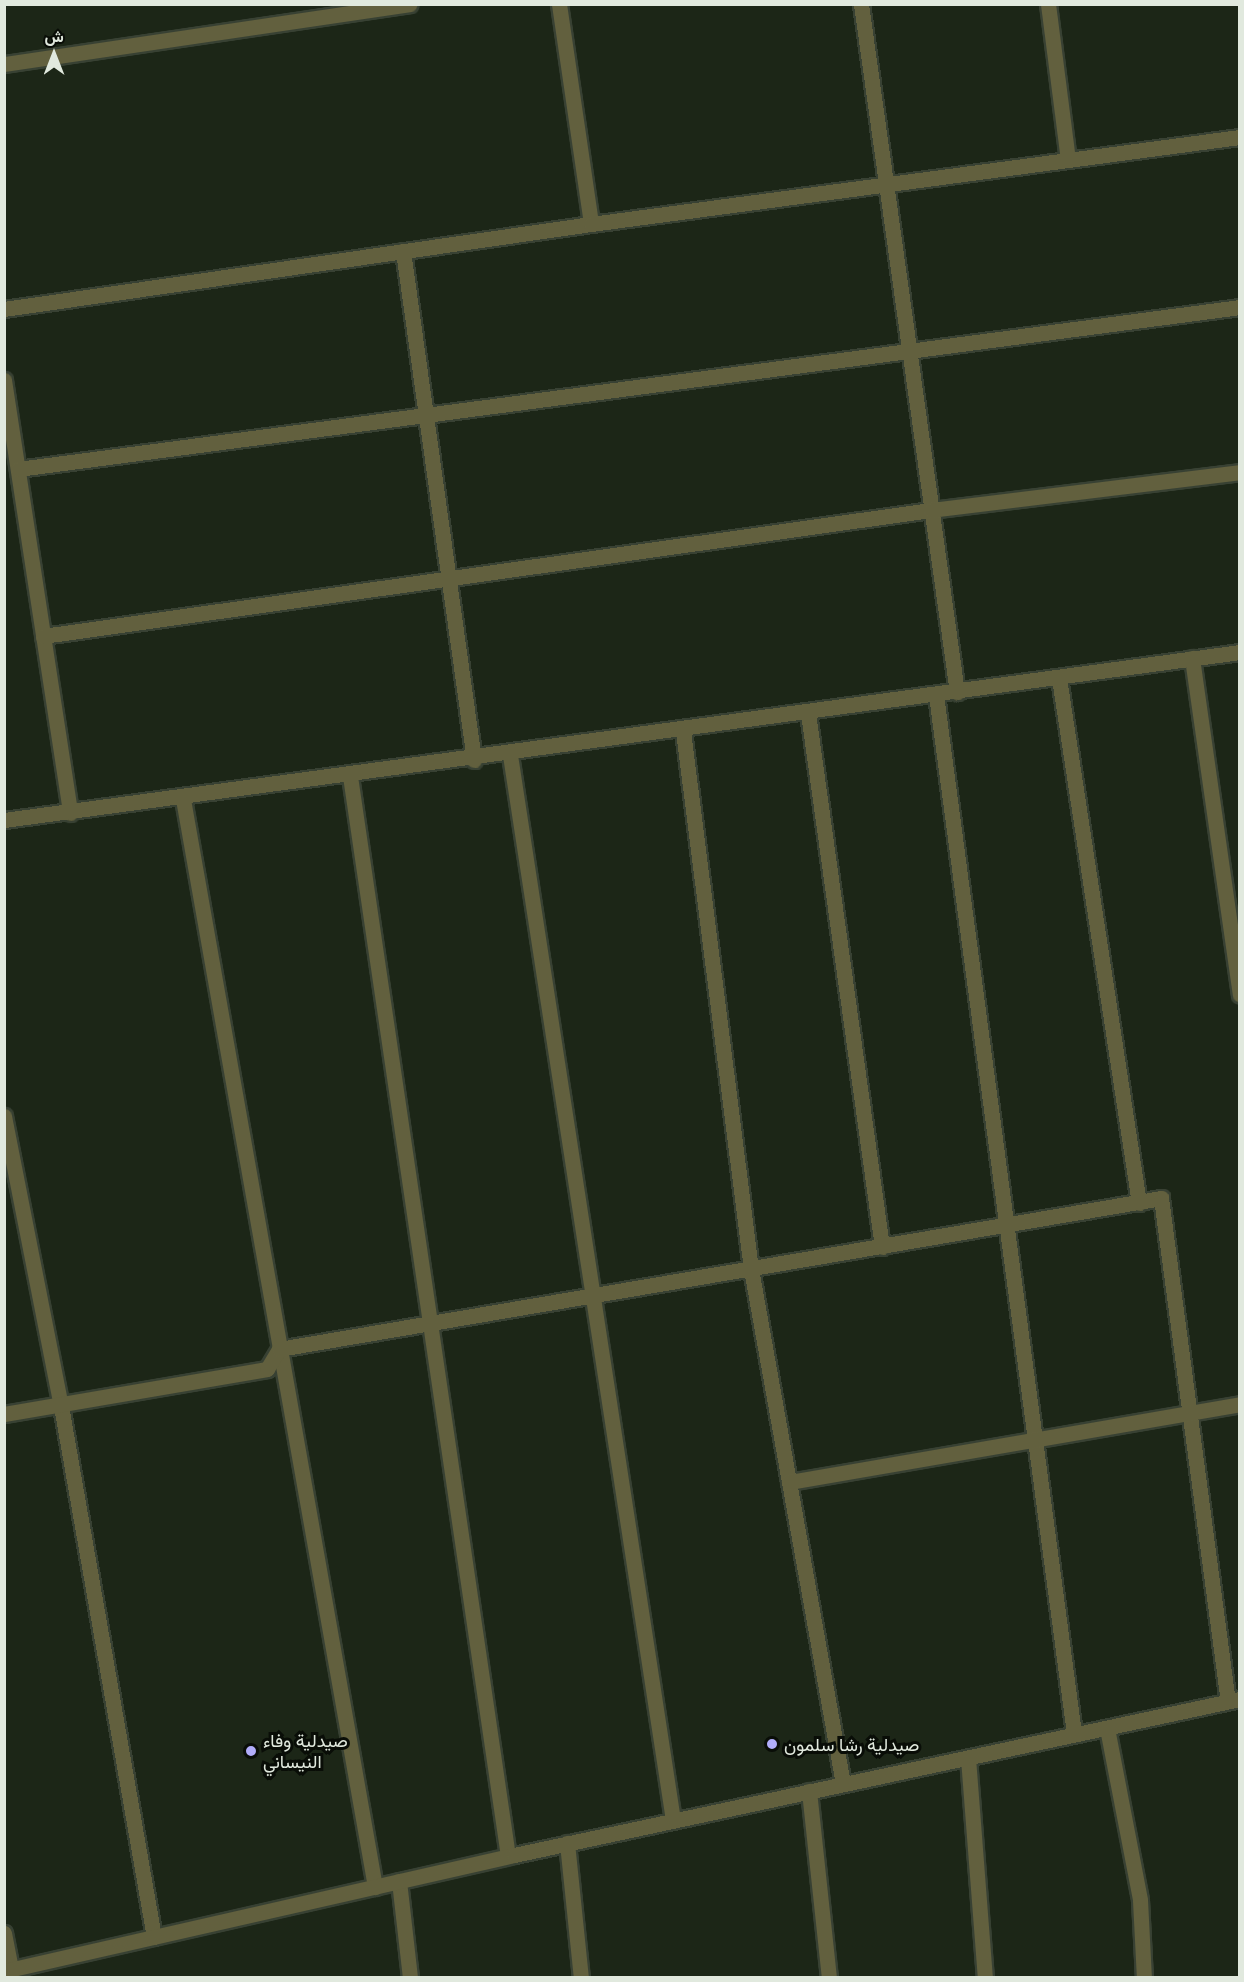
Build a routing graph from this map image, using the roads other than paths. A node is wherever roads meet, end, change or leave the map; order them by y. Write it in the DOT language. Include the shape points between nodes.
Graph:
graph roads {
  1 [pos="410,4"];
  2 [pos="559,4"];
  3 [pos="861,4"];
  4 [pos="1047,4"];
  5 [pos="4,64"];
  6 [pos="1239,137"];
  7 [pos="1068,160"];
  8 [pos="886,184"];
  9 [pos="591,224"];
  10 [pos="403,251"];
  11 [pos="1239,307"];
  12 [pos="4,309"];
  13 [pos="909,351"];
  14 [pos="4,380"];
  15 [pos="426,415"];
  16 [pos="18,469"];
  17 [pos="1239,472"];
  18 [pos="931,510"];
  19 [pos="448,578"];
  20 [pos="43,636"];
  21 [pos="1239,652"];
  22 [pos="1192,658"];
  23 [pos="1059,678"];
  24 [pos="957,692"];
  25 [pos="936,694"];
  26 [pos="808,713"];
  27 [pos="683,730"];
  28 [pos="510,755"];
  29 [pos="474,760"];
  30 [pos="350,776"];
  31 [pos="183,799"];
  32 [pos="70,813"];
  33 [pos="4,820"];
  34 [pos="1239,994"];
  35 [pos="4,1116"];
  36 [pos="1139,1203"];
  37 [pos="1006,1225"];
  38 [pos="882,1246"];
  39 [pos="751,1269"];
  40 [pos="592,1296"];
  41 [pos="430,1323"];
  42 [pos="279,1349"];
  43 [pos="1239,1404"];
  44 [pos="61,1406"];
  45 [pos="1190,1413"];
  46 [pos="4,1414"];
  47 [pos="1035,1440"];
  48 [pos="789,1482"];
  49 [pos="1234,1700"];
  50 [pos="1107,1728"];
  51 [pos="1074,1734"];
  52 [pos="968,1758"];
  53 [pos="843,1784"];
  54 [pos="809,1791"];
  55 [pos="673,1820"];
  56 [pos="567,1843"];
  57 [pos="507,1856"];
  58 [pos="399,1881"];
  59 [pos="375,1887"];
  60 [pos="4,1933"];
  61 [pos="154,1937"];
  62 [pos="8,1970"];
  63 [pos="410,1977"];
  64 [pos="581,1977"];
  65 [pos="829,1977"];
  66 [pos="985,1977"];
  67 [pos="1144,1977"];
  1 -- 5 [label="street"];
  2 -- 9 [label="street"];
  3 -- 8 [label="street"];
  4 -- 7 [label="street"];
  6 -- 7 [label="street"];
  7 -- 8 [label="street"];
  8 -- 9 [label="street"];
  8 -- 13 [label="street"];
  9 -- 10 [label="street"];
  10 -- 12 [label="street"];
  10 -- 15 [label="street"];
  11 -- 13 [label="street"];
  13 -- 15 [label="street"];
  13 -- 18 [label="street"];
  14 -- 16 [label="street"];
  15 -- 16 [label="street"];
  15 -- 19 [label="street"];
  16 -- 20 [label="street"];
  17 -- 18 [label="street"];
  18 -- 19 [label="street"];
  18 -- 24 [label="street"];
  19 -- 20 [label="street"];
  19 -- 29 [label="street"];
  20 -- 32 [label="street"];
  21 -- 22 [label="street"];
  22 -- 23 [label="street"];
  22 -- 34 [label="street"];
  23 -- 24 [label="street"];
  23 -- 36 [label="street"];
  24 -- 25 [label="street"];
  25 -- 26 [label="street"];
  25 -- 37 [label="street"];
  26 -- 27 [label="street"];
  26 -- 38 [label="street"];
  27 -- 28 [label="street"];
  27 -- 39 [label="street"];
  28 -- 29 [label="street"];
  28 -- 40 [label="street"];
  29 -- 30 [label="street"];
  30 -- 31 [label="street"];
  30 -- 41 [label="street"];
  31 -- 32 [label="street"];
  31 -- 42 [label="street"];
  32 -- 33 [label="street"];
  35 -- 44 [label="street"];
  36 -- 37 [label="street"];
  36 -- 45 [label="street" via="1161,1198"];
  37 -- 38 [label="street"];
  37 -- 47 [label="street"];
  38 -- 39 [label="street"];
  39 -- 40 [label="street"];
  39 -- 48 [label="street"];
  40 -- 41 [label="street"];
  40 -- 55 [label="street"];
  41 -- 42 [label="street"];
  41 -- 57 [label="street"];
  42 -- 44 [label="street" via="267,1369"];
  42 -- 59 [label="street"];
  43 -- 45 [label="street"];
  44 -- 46 [label="street"];
  44 -- 61 [label="street"];
  45 -- 47 [label="street"];
  45 -- 49 [label="street"];
  47 -- 48 [label="street"];
  47 -- 51 [label="street"];
  48 -- 53 [label="street"];
  49 -- 50 [label="street"];
  50 -- 51 [label="street"];
  50 -- 67 [label="street" via="1140,1900"];
  51 -- 52 [label="street"];
  52 -- 53 [label="street"];
  52 -- 66 [label="street"];
  53 -- 54 [label="street"];
  54 -- 55 [label="street"];
  54 -- 65 [label="street"];
  55 -- 56 [label="street"];
  56 -- 57 [label="street"];
  56 -- 64 [label="street"];
  57 -- 58 [label="street"];
  58 -- 59 [label="street"];
  58 -- 63 [label="street"];
  59 -- 61 [label="street"];
  60 -- 62 [label="street"];
  61 -- 62 [label="street"];
}
